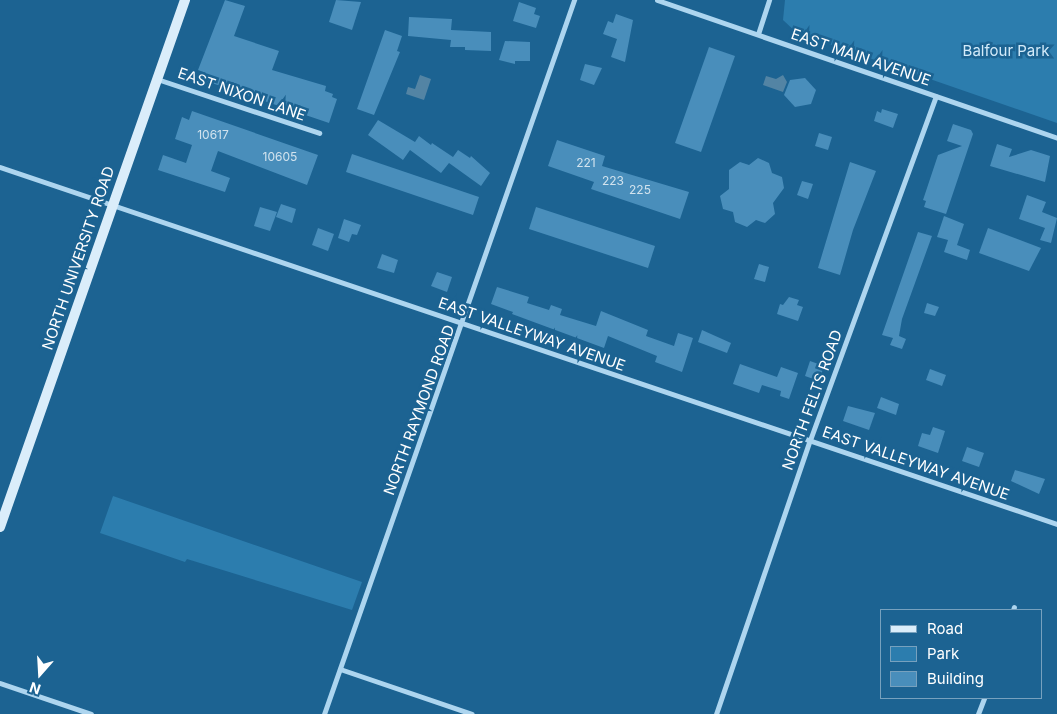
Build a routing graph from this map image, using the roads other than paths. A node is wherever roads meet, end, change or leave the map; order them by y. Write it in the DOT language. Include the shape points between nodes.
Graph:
graph roads {
  1 [pos="185,0"];
  2 [pos="574,0"];
  3 [pos="657,0"];
  4 [pos="769,0"];
  5 [pos="758,34"];
  6 [pos="157,78"];
  7 [pos="936,96"];
  8 [pos="319,133"];
  9 [pos="1057,138"];
  10 [pos="0,168"];
  11 [pos="113,205"];
  12 [pos="463,324"];
  13 [pos="810,440"];
  14 [pos="1057,524"];
  15 [pos="0,527"];
  16 [pos="340,669"];
  17 [pos="0,683"];
  18 [pos="984,699"];
  19 [pos="91,714"];
  20 [pos="324,714"];
  21 [pos="472,714"];
  22 [pos="716,714"];
  23 [pos="978,714"];
  1 -- 6 [label="main road, NORTH UNIVERSITY ROAD"];
  2 -- 12 [label="street, NORTH RAYMOND ROAD"];
  3 -- 5 [label="street, EAST MAIN AVENUE"];
  4 -- 5 [label="street"];
  5 -- 7 [label="street, EAST MAIN AVENUE"];
  6 -- 8 [label="street, EAST NIXON LANE"];
  6 -- 11 [label="main road, NORTH UNIVERSITY ROAD"];
  7 -- 9 [label="street, EAST MAIN AVENUE"];
  7 -- 13 [label="street, NORTH FELTS ROAD"];
  10 -- 11 [label="street, EAST VALLEYWAY AVENUE"];
  11 -- 12 [label="street, EAST VALLEYWAY AVENUE"];
  11 -- 15 [label="main road, NORTH UNIVERSITY ROAD"];
  12 -- 13 [label="street, EAST VALLEYWAY AVENUE"];
  12 -- 16 [label="street, NORTH RAYMOND ROAD"];
  13 -- 14 [label="street, EAST VALLEYWAY AVENUE"];
  13 -- 22 [label="street, NORTH FELTS ROAD"];
  16 -- 20 [label="street, NORTH RAYMOND ROAD"];
  16 -- 21 [label="street"];
  17 -- 19 [label="street"];
  18 -- 23 [label="street"];
}
